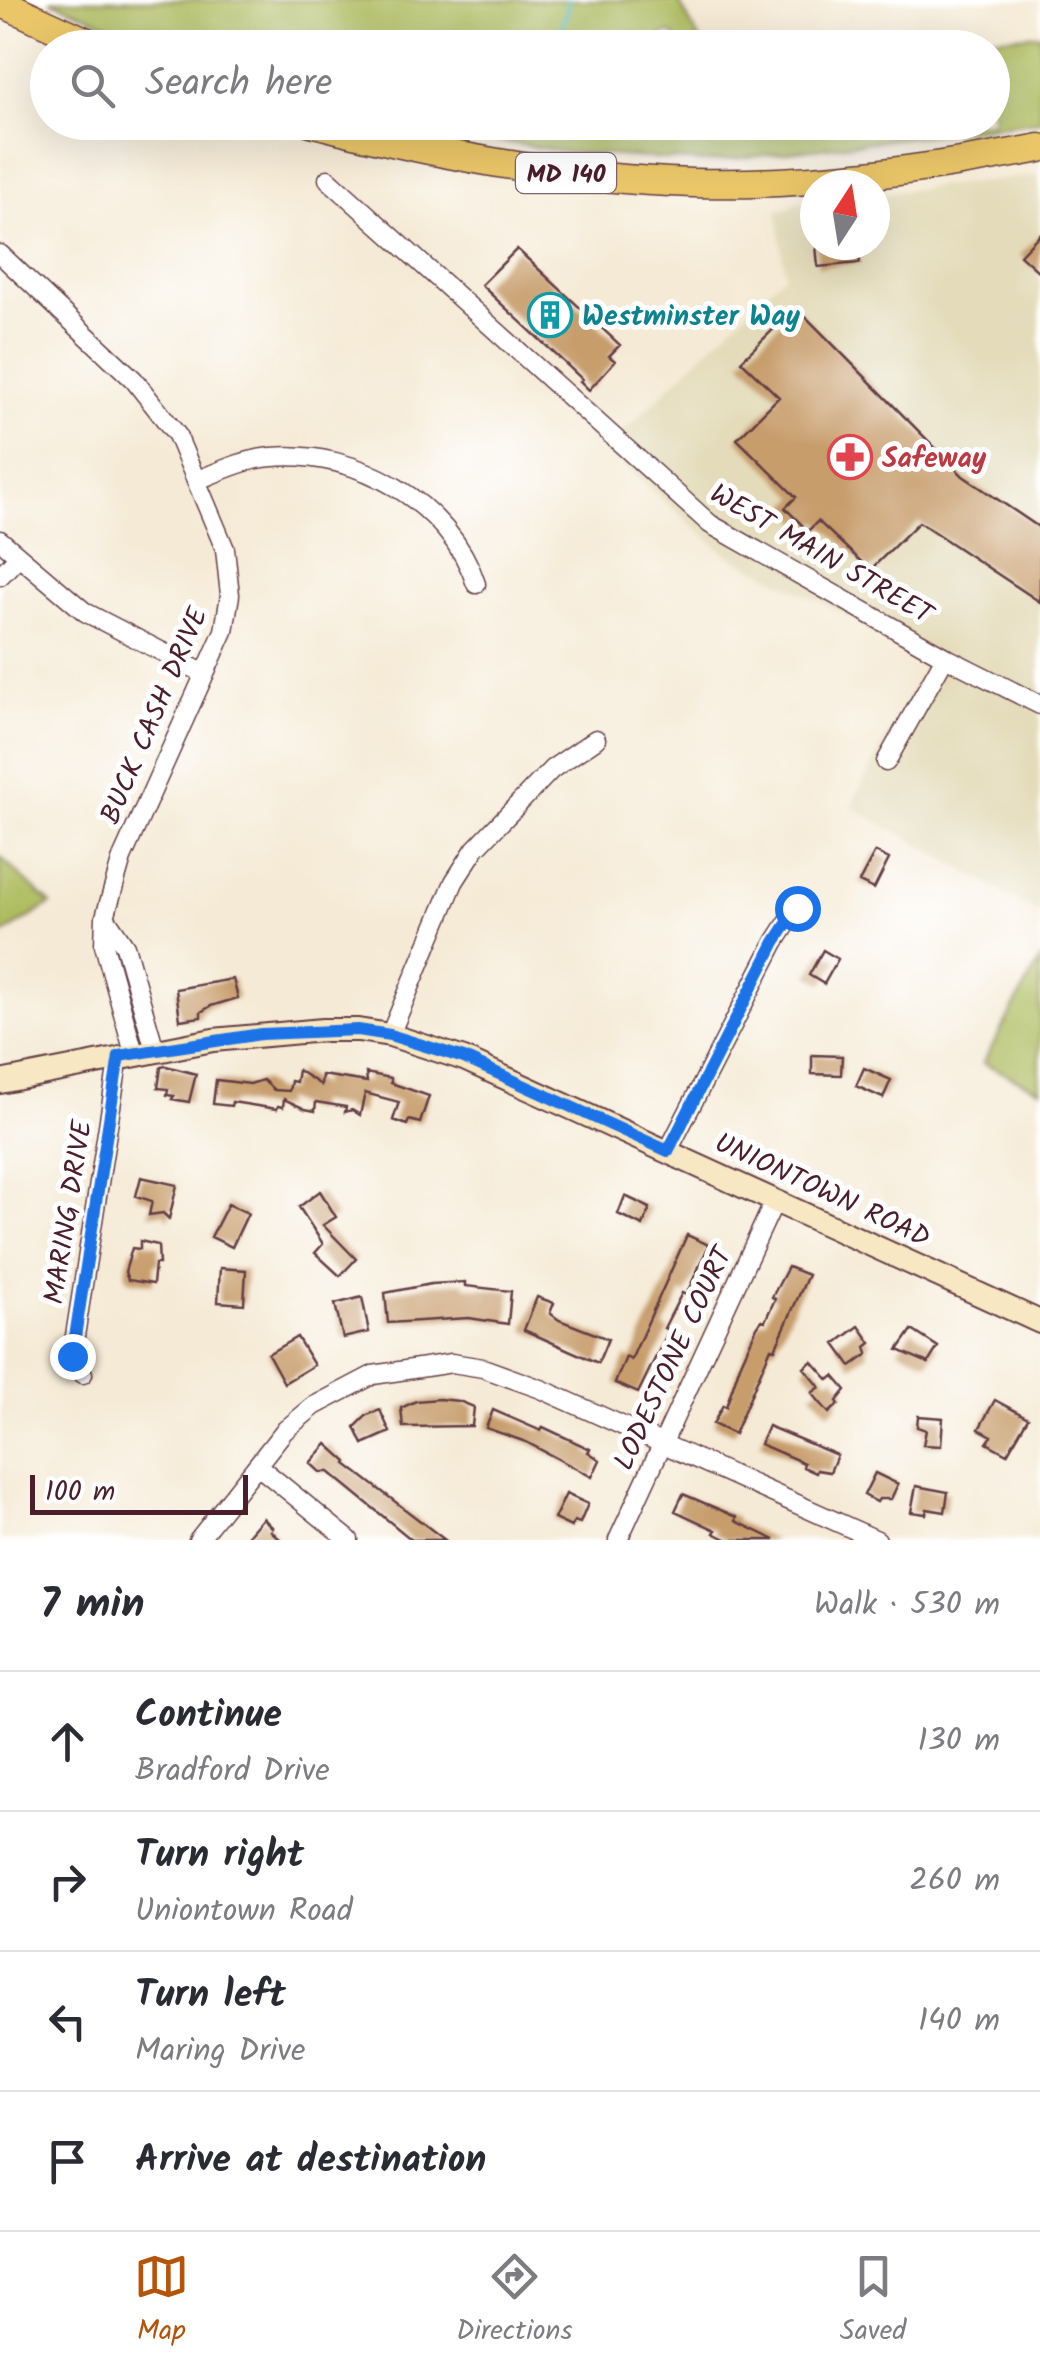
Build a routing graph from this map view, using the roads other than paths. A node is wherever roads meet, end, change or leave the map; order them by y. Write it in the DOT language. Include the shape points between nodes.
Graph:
graph roads {
  1 [pos="0,2"];
  2 [pos="61,30"];
  3 [pos="387,140"];
  4 [pos="1040,148"];
  5 [pos="328,179"];
  6 [pos="0,254"];
  7 [pos="198,480"];
  8 [pos="0,540"];
  9 [pos="18,557"];
  10 [pos="0,576"];
  11 [pos="476,584"];
  12 [pos="945,656"];
  13 [pos="205,674"];
  14 [pos="1040,705"];
  15 [pos="596,739"];
  16 [pos="886,762"];
  17 [pos="797,908"];
  18 [pos="390,1035"];
  19 [pos="136,1053"];
  20 [pos="0,1082"];
  21 [pos="668,1151"];
  22 [pos="775,1200"];
  23 [pos="1040,1322"];
  24 [pos="82,1374"];
  25 [pos="664,1442"];
  26 [pos="258,1466"];
  27 [pos="845,1534"];
  28 [pos="198,1540"];
  29 [pos="349,1540"];
  30 [pos="618,1540"];
  31 [pos="877,1540"];
  1 -- 2 [label="highway"];
  3 -- 4 [label="highway, MD 140" via="460,157 692,183 826,178"];
  5 -- 12 [label="street, WEST MAIN STREET" via="710,524"];
  6 -- 7 [label="street, BUCK CASH DRIVE" via="150,397"];
  7 -- 11 [label="street" via="285,456 362,470 441,525 466,555"];
  7 -- 13 [label="street, BUCK CASH DRIVE" via="225,550 230,583 224,632"];
  8 -- 9 [label="street"];
  9 -- 10 [label="street"];
  9 -- 13 [label="street" via="96,619"];
  12 -- 14 [label="street, WEST MAIN STREET"];
  12 -- 16 [label="street"];
  13 -- 19 [label="street, BUCK CASH DRIVE" via="122,858 105,917 125,946"];
  15 -- 18 [label="street" via="552,769 475,849 454,882"];
  17 -- 21 [label="street"];
  18 -- 19 [label="main road, UNIONTOWN ROAD" via="293,1032"];
  18 -- 21 [label="main road, UNIONTOWN ROAD" via="464,1058"];
  19 -- 20 [label="main road, UNIONTOWN ROAD"];
  19 -- 24 [label="street, MARING DRIVE" via="72,1356"];
  21 -- 22 [label="main road, UNIONTOWN ROAD"];
  22 -- 23 [label="main road, UNIONTOWN ROAD"];
  22 -- 25 [label="street, LODESTONE COURT"];
  25 -- 26 [label="street" via="515,1378 452,1364 373,1375 314,1406 284,1430"];
  25 -- 27 [label="street"];
  25 -- 30 [label="street, LODESTONE COURT"];
  26 -- 28 [label="street"];
  26 -- 29 [label="street"];
  27 -- 31 [label="street"];
}
